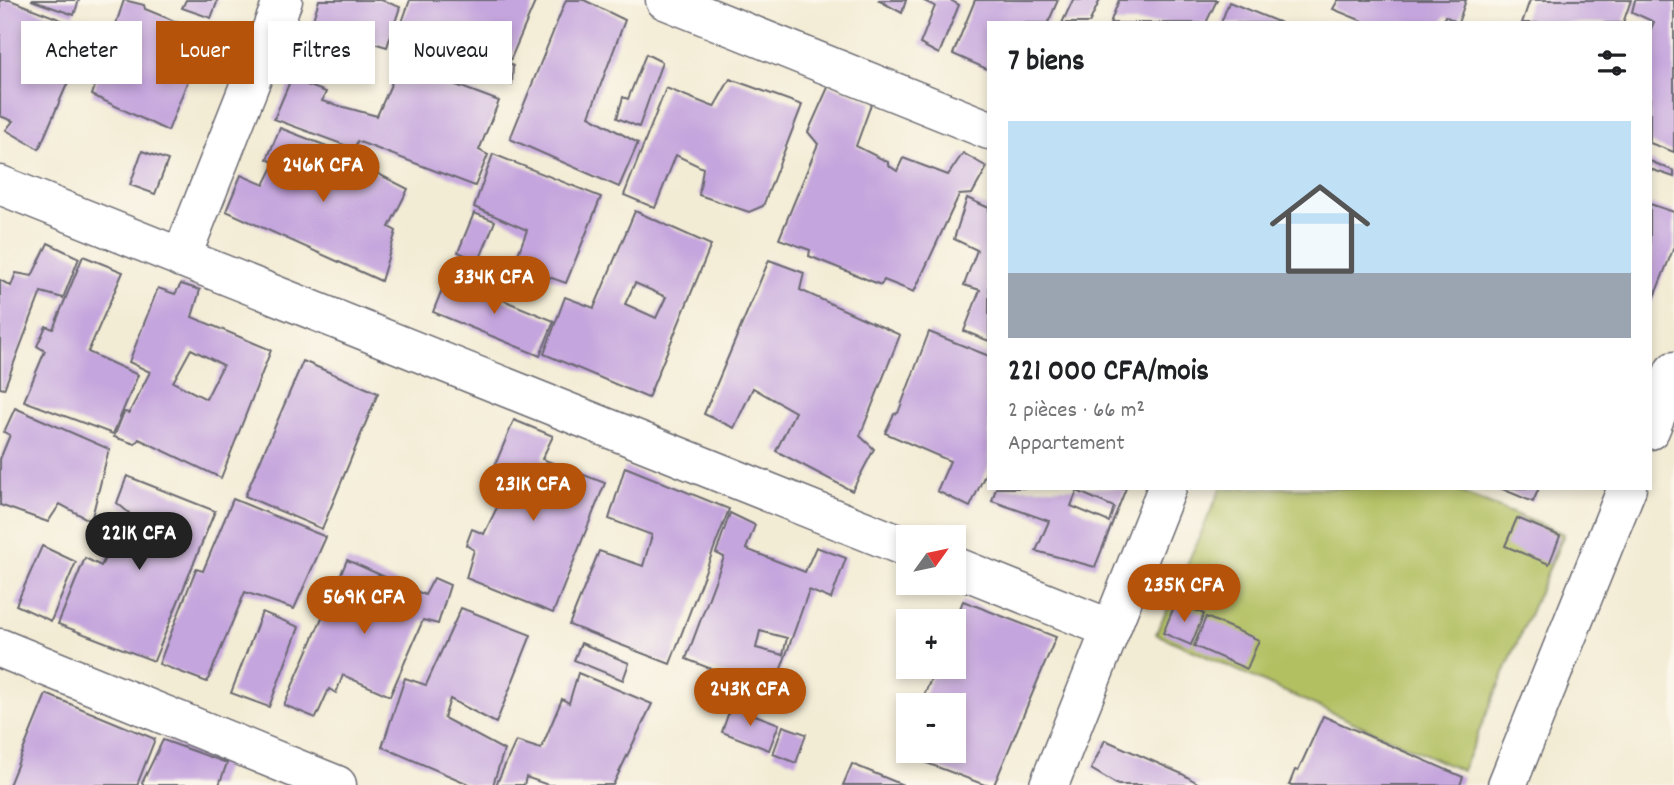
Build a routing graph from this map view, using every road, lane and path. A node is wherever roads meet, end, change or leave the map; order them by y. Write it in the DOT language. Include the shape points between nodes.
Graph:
graph roads {
  1 [pos="283,0"];
  2 [pos="665,0"];
  3 [pos="987,129"];
  4 [pos="0,186"];
  5 [pos="181,258"];
  6 [pos="1166,490"];
  7 [pos="1626,490"];
  8 [pos="896,543"];
  9 [pos="966,571"];
  10 [pos="1111,629"];
  11 [pos="0,648"];
  12 [pos="337,785"];
  13 [pos="1049,785"];
  14 [pos="1507,785"];
  1 -- 5 [label="street"];
  2 -- 3 [label="street"];
  4 -- 5 [label="street"];
  5 -- 8 [label="street"];
  6 -- 10 [label="street"];
  7 -- 14 [label="street"];
  9 -- 10 [label="street"];
  10 -- 13 [label="street"];
  11 -- 12 [label="street"];
}
